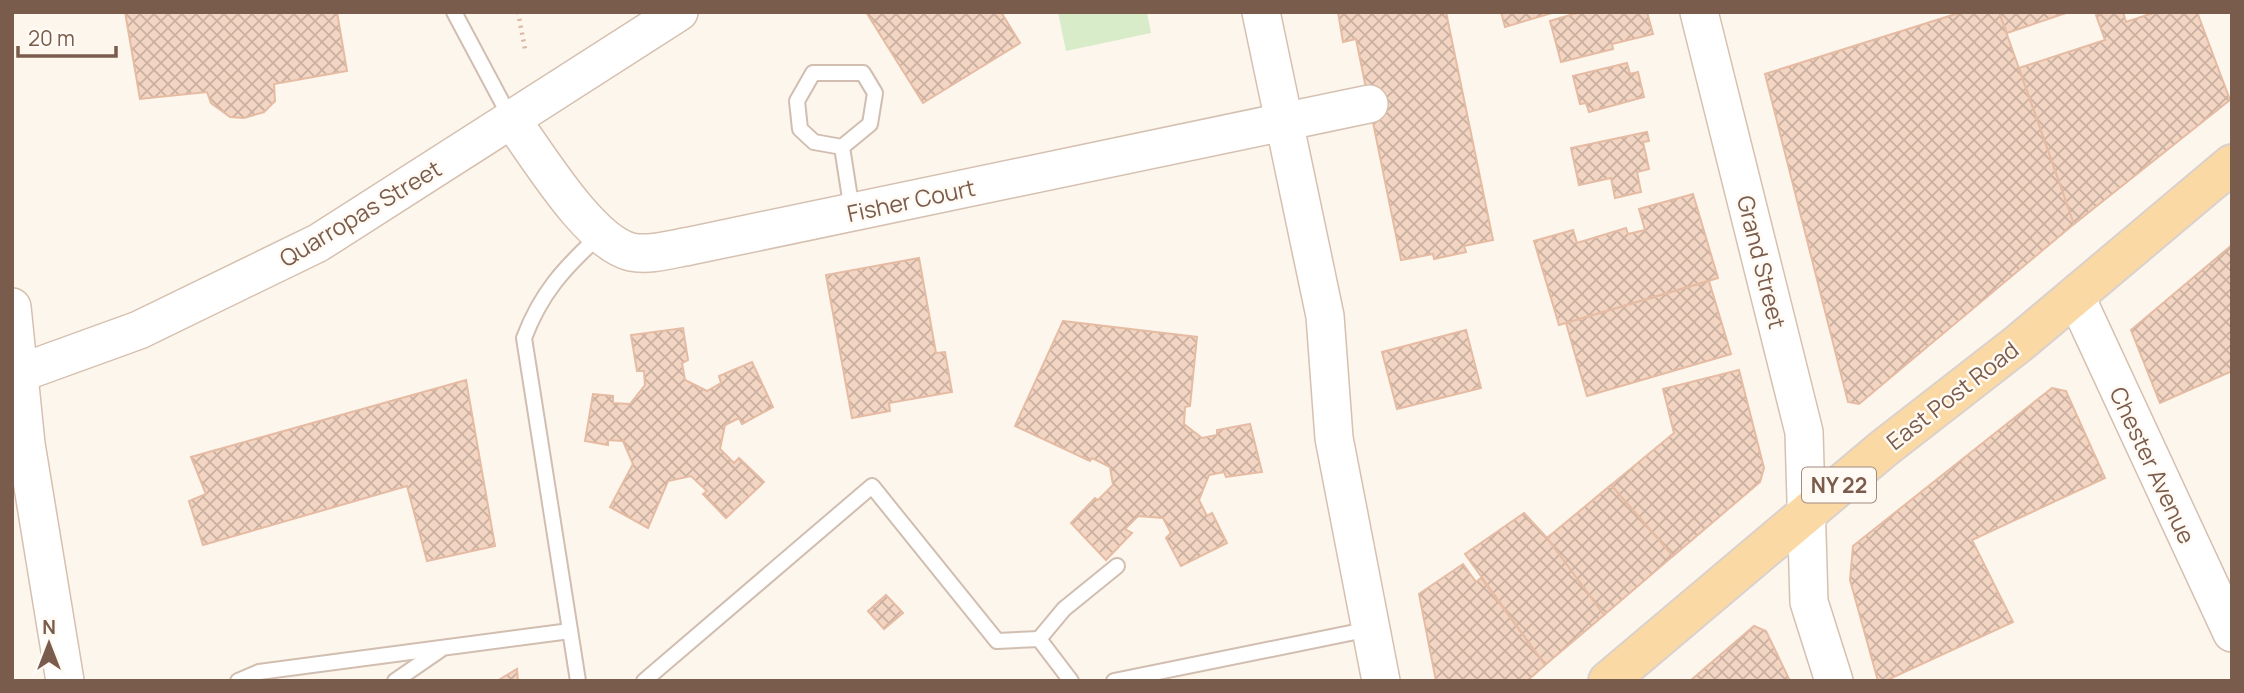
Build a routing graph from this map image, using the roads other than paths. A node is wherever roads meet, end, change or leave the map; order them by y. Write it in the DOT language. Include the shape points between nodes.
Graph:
graph roads {
  1 [pos="454,12"];
  2 [pos="679,12"];
  3 [pos="1261,12"];
  4 [pos="1699,12"];
  5 [pos="1369,104"];
  6 [pos="511,119"];
  7 [pos="1284,122"];
  8 [pos="842,147"];
  9 [pos="2232,164"];
  10 [pos="852,212"];
  11 [pos="599,236"];
  12 [pos="2076,297"];
  13 [pos="12,307"];
  14 [pos="16,375"];
  15 [pos="1806,513"];
  16 [pos="1117,566"];
  17 [pos="1371,629"];
  18 [pos="570,631"];
  19 [pos="2232,633"];
  20 [pos="1039,639"];
  21 [pos="444,648"];
  22 [pos="65,681"];
  23 [pos="239,681"];
  24 [pos="395,681"];
  25 [pos="578,681"];
  26 [pos="644,681"];
  27 [pos="1070,681"];
  28 [pos="1114,681"];
  29 [pos="1381,681"];
  30 [pos="1608,681"];
  31 [pos="1835,681"];
  1 -- 6 [label="lane"];
  2 -- 6 [label="street, Quarropas Street"];
  3 -- 7 [label="street"];
  4 -- 15 [label="street, Grand Street" via="1804,432"];
  5 -- 7 [label="street, Fisher Court"];
  6 -- 11 [label="street, Fisher Court"];
  6 -- 14 [label="street, Quarropas Street" via="318,243 139,330"];
  7 -- 10 [label="street, Fisher Court"];
  7 -- 17 [label="street" via="1325,316 1334,438"];
  8 -- 8 [label="lane" via="870,124 875,93 863,73 813,73 797,101 800,129 814,142"];
  8 -- 10 [label="lane"];
  9 -- 12 [label="main road, East Post Road / NY 22"];
  10 -- 11 [label="street, Fisher Court" via="648,252 630,252"];
  11 -- 18 [label="lane" via="563,269 537,305 524,338"];
  12 -- 15 [label="main road, East Post Road / NY 22"];
  12 -- 19 [label="street, Chester Avenue"];
  13 -- 14 [label="street"];
  14 -- 22 [label="street" via="29,493"];
  15 -- 30 [label="main road, East Post Road / NY 22"];
  15 -- 31 [label="street, Grand Street" via="1809,602"];
  16 -- 20 [label="lane" via="1064,609"];
  17 -- 28 [label="lane"];
  17 -- 29 [label="street"];
  18 -- 21 [label="lane"];
  18 -- 25 [label="lane"];
  20 -- 26 [label="lane" via="997,641 872,486"];
  20 -- 27 [label="lane"];
  21 -- 23 [label="lane" via="259,672"];
  21 -- 24 [label="lane"];
}
